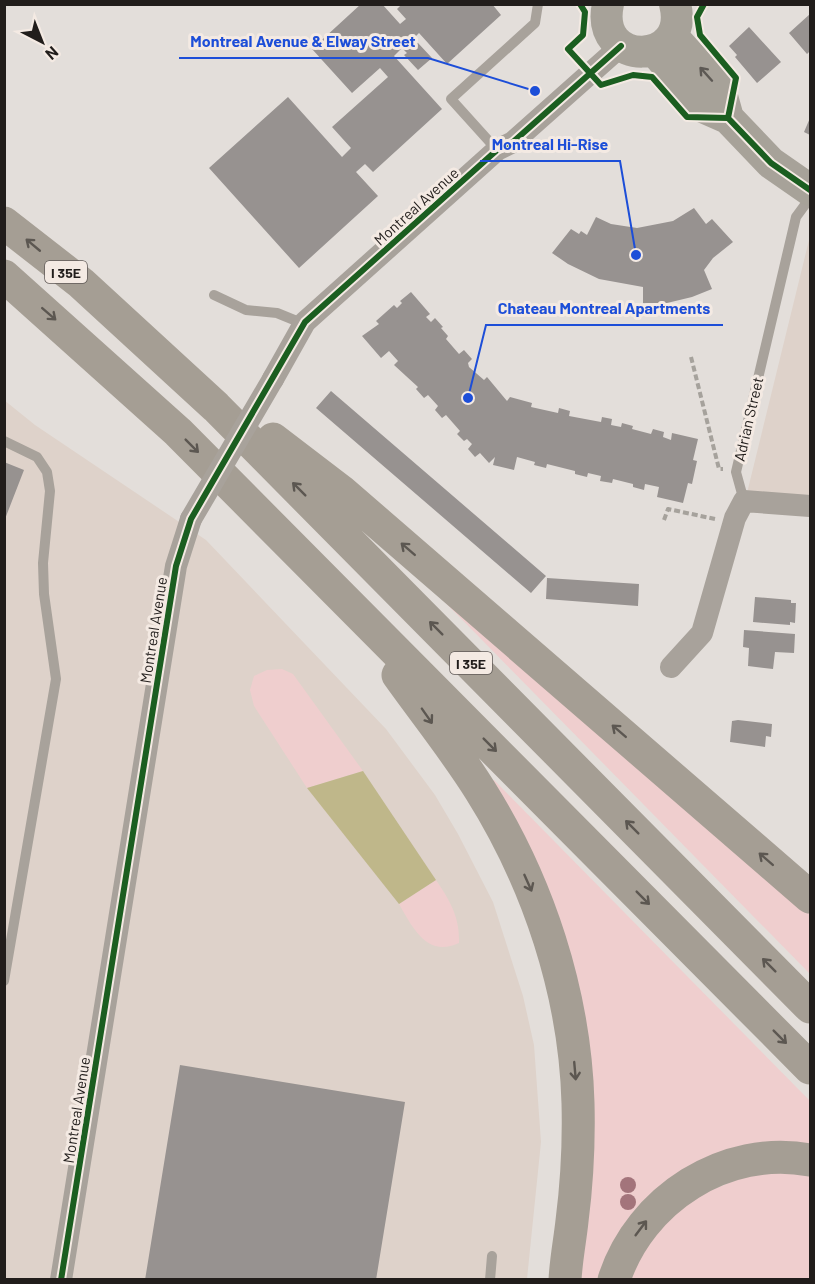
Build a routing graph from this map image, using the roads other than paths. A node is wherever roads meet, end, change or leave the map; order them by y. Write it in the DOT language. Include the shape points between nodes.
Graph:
graph roads {
  1 [pos="538,4"];
  2 [pos="675,4"];
  3 [pos="613,28"];
  4 [pos="663,43"];
  5 [pos="496,150"];
  6 [pos="810,190"];
  7 [pos="810,198"];
  8 [pos="4,223"];
  9 [pos="4,276"];
  10 [pos="214,295"];
  11 [pos="125,324"];
  12 [pos="304,324"];
  13 [pos="4,441"];
  14 [pos="744,501"];
  15 [pos="810,506"];
  16 [pos="345,600"];
  17 [pos="671,667"];
  18 [pos="810,897"];
  19 [pos="4,981"];
  20 [pos="810,1007"];
  21 [pos="810,1068"];
  22 [pos="810,1160"];
  23 [pos="492,1256"];
  24 [pos="61,1280"];
  25 [pos="490,1280"];
  26 [pos="565,1280"];
  27 [pos="614,1280"];
  1 -- 5 [label="lane" via="535,23 451,99"];
  2 -- 4 [label="street" via="676,26"];
  3 -- 4 [label="street" via="643,53"];
  3 -- 5 [label="street, Montreal Avenue" via="502,133"];
  4 -- 6 [label="street" via="720,89 728,118 771,164"];
  5 -- 12 [label="street, Montreal Avenue"];
  7 -- 14 [label="lane, Adrian Street" via="796,217 735,471"];
  11 -- 8 [label="highway, I 35E, one-way" via="81,283"];
  9 -- 16 [label="highway, I 35E, one-way" via="178,432"];
  10 -- 12 [label="lane" via="246,310 276,313"];
  18 -- 11 [label="highway, one-way" via="341,491"];
  20 -- 11 [label="highway, I 35E, one-way" via="317,507"];
  12 -- 24 [label="street, Montreal Avenue, bridge" via="191,519 176,566"];
  13 -- 19 [label="lane" via="37,457 47,472 50,491 44,594 56,680"];
  14 -- 15 [label="street"];
  14 -- 17 [label="street" via="735,518 702,633"];
  16 -- 21 [label="highway, I 35E, one-way"];
  16 -- 26 [label="highway, one-way" via="479,789 507,838 547,934 567,1011 578,1101 578,1167"];
  27 -- 22 [label="highway, one-way" via="632,1240 649,1217 693,1181 746,1161 773,1157"];
  23 -- 25 [label="lane"];
}
